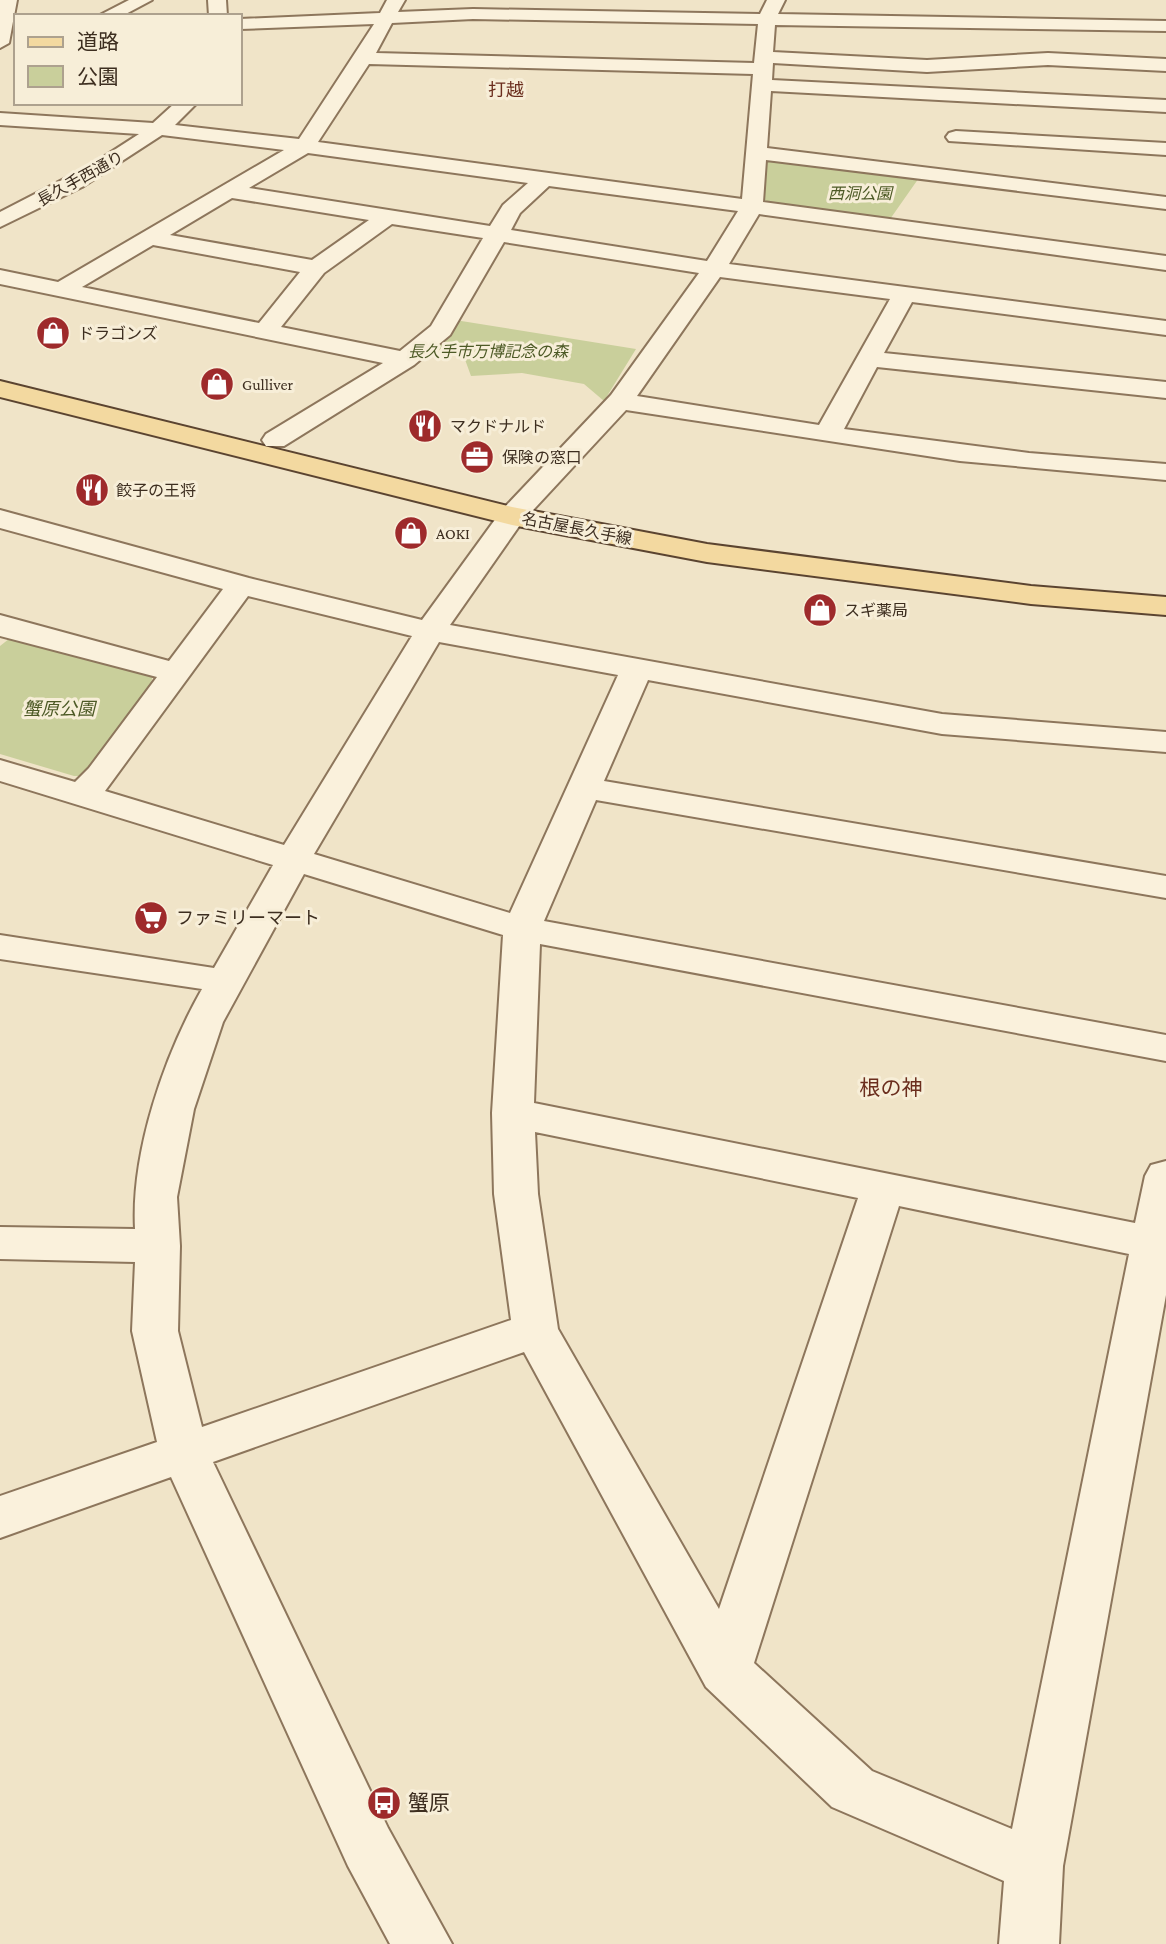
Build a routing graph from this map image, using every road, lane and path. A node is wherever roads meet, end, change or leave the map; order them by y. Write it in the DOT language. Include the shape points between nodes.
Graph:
graph roads {
  1 [pos="143,0"];
  2 [pos="702,0"];
  3 [pos="5,5"];
  4 [pos="772,7"];
  5 [pos="392,8"];
  6 [pos="112,14"];
  7 [pos="514,15"];
  8 [pos="681,17"];
  9 [pos="242,24"];
  10 [pos="1166,26"];
  11 [pos="4,38"];
  12 [pos="364,58"];
  13 [pos="493,62"];
  14 [pos="1166,65"];
  15 [pos="658,66"];
  16 [pos="765,71"];
  17 [pos="945,95"];
  18 [pos="185,105"];
  19 [pos="1166,106"];
  20 [pos="0,119"];
  21 [pos="160,129"];
  22 [pos="956,137"];
  23 [pos="305,146"];
  24 [pos="1166,149"];
  25 [pos="757,153"];
  26 [pos="930,174"];
  27 [pos="542,180"];
  28 [pos="230,191"];
  29 [pos="1166,203"];
  30 [pos="752,206"];
  31 [pos="386,218"];
  32 [pos="0,220"];
  33 [pos="890,225"];
  34 [pos="495,236"];
  35 [pos="152,238"];
  36 [pos="1166,263"];
  37 [pos="316,268"];
  38 [pos="714,268"];
  39 [pos="0,277"];
  40 [pos="62,289"];
  41 [pos="905,293"];
  42 [pos="1166,328"];
  43 [pos="263,333"];
  44 [pos="869,359"];
  45 [pos="405,360"];
  46 [pos="0,372"];
  47 [pos="0,389"];
  48 [pos="1166,390"];
  49 [pos="620,401"];
  50 [pos="827,435"];
  51 [pos="275,440"];
  52 [pos="1166,472"];
  53 [pos="520,508"];
  54 [pos="0,519"];
  55 [pos="1166,581"];
  56 [pos="241,585"];
  57 [pos="1166,606"];
  58 [pos="3,630"];
  59 [pos="430,631"];
  60 [pos="636,670"];
  61 [pos="174,673"];
  62 [pos="1166,742"];
  63 [pos="0,770"];
  64 [pos="584,788"];
  65 [pos="80,796"];
  66 [pos="294,859"];
  67 [pos="1166,887"];
  68 [pos="522,929"];
  69 [pos="0,947"];
  70 [pos="224,984"];
  71 [pos="1166,1048"];
  72 [pos="513,1113"];
  73 [pos="1166,1176"];
  74 [pos="884,1186"];
  75 [pos="0,1243"];
  76 [pos="1160,1244"];
  77 [pos="158,1246"];
  78 [pos="535,1330"];
  79 [pos="184,1452"];
  80 [pos="0,1517"];
  81 [pos="725,1670"];
  82 [pos="1034,1866"];
  83 [pos="422,1944"];
  84 [pos="1028,1944"];
  1 -- 6 [label="street"];
  2 -- 4 [label="street"];
  3 -- 11 [label="street"];
  4 -- 8 [label="street"];
  4 -- 10 [label="street"];
  4 -- 16 [label="street"];
  5 -- 7 [label="street"];
  5 -- 9 [label="street"];
  5 -- 12 [label="street"];
  7 -- 8 [label="street"];
  7 -- 13 [label="street"];
  8 -- 15 [label="street"];
  12 -- 13 [label="street"];
  12 -- 23 [label="street"];
  13 -- 15 [label="street"];
  14 -- 16 [label="street" via="1048,58"];
  15 -- 16 [label="street"];
  16 -- 17 [label="street"];
  16 -- 25 [label="street"];
  17 -- 19 [label="street"];
  17 -- 22 [label="street"];
  18 -- 21 [label="street, 長久手西通り"];
  20 -- 21 [label="street"];
  21 -- 23 [label="street"];
  21 -- 32 [label="street, 長久手西通り" via="112,163"];
  22 -- 24 [label="street"];
  22 -- 26 [label="street"];
  23 -- 27 [label="street"];
  23 -- 28 [label="street"];
  25 -- 26 [label="street"];
  25 -- 30 [label="street"];
  26 -- 29 [label="street"];
  26 -- 33 [label="street"];
  27 -- 30 [label="street"];
  27 -- 34 [label="street" via="511,210"];
  28 -- 31 [label="street"];
  28 -- 35 [label="street"];
  30 -- 33 [label="street"];
  30 -- 38 [label="street"];
  31 -- 34 [label="street"];
  31 -- 37 [label="street"];
  33 -- 36 [label="street"];
  34 -- 38 [label="street"];
  34 -- 45 [label="street" via="441,330"];
  35 -- 37 [label="street"];
  35 -- 40 [label="street"];
  37 -- 43 [label="street"];
  38 -- 41 [label="street"];
  38 -- 49 [label="street"];
  39 -- 40 [label="street"];
  40 -- 43 [label="street"];
  41 -- 42 [label="street"];
  41 -- 44 [label="street"];
  43 -- 45 [label="street"];
  44 -- 48 [label="street"];
  44 -- 50 [label="street"];
  45 -- 51 [label="street"];
  46 -- 51 [label="main road, 名古屋長久手線"];
  47 -- 53 [label="main road, 名古屋長久手線"];
  49 -- 50 [label="street"];
  49 -- 53 [label="street"];
  50 -- 52 [label="street" via="1064,467"];
  51 -- 53 [label="main road, 名古屋長久手線"];
  53 -- 55 [label="main road, 名古屋長久手線" via="857,552"];
  53 -- 57 [label="main road, 名古屋長久手線" via="707,553 1031,595"];
  53 -- 59 [label="street"];
  54 -- 56 [label="street"];
  56 -- 59 [label="street"];
  56 -- 61 [label="street"];
  58 -- 61 [label="street"];
  59 -- 60 [label="street"];
  59 -- 66 [label="street"];
  60 -- 62 [label="street" via="942,724"];
  60 -- 64 [label="street"];
  61 -- 65 [label="street" via="101,775"];
  63 -- 65 [label="street"];
  64 -- 67 [label="street"];
  64 -- 68 [label="street"];
  65 -- 66 [label="street"];
  66 -- 68 [label="street"];
  66 -- 70 [label="street"];
  68 -- 71 [label="street"];
  68 -- 72 [label="street"];
  69 -- 70 [label="street"];
  70 -- 77 [label="street" via="203,1021 173,1109 155,1197"];
  72 -- 74 [label="street"];
  72 -- 78 [label="street" via="516,1194"];
  73 -- 76 [label="street"];
  74 -- 76 [label="street"];
  74 -- 81 [label="street"];
  75 -- 77 [label="street"];
  76 -- 82 [label="street"];
  77 -- 79 [label="street" via="155,1331"];
  78 -- 79 [label="street"];
  78 -- 81 [label="street"];
  79 -- 80 [label="street"];
  79 -- 83 [label="street" via="368,1847"];
  81 -- 82 [label="street" via="852,1789"];
  82 -- 84 [label="street"];
}
